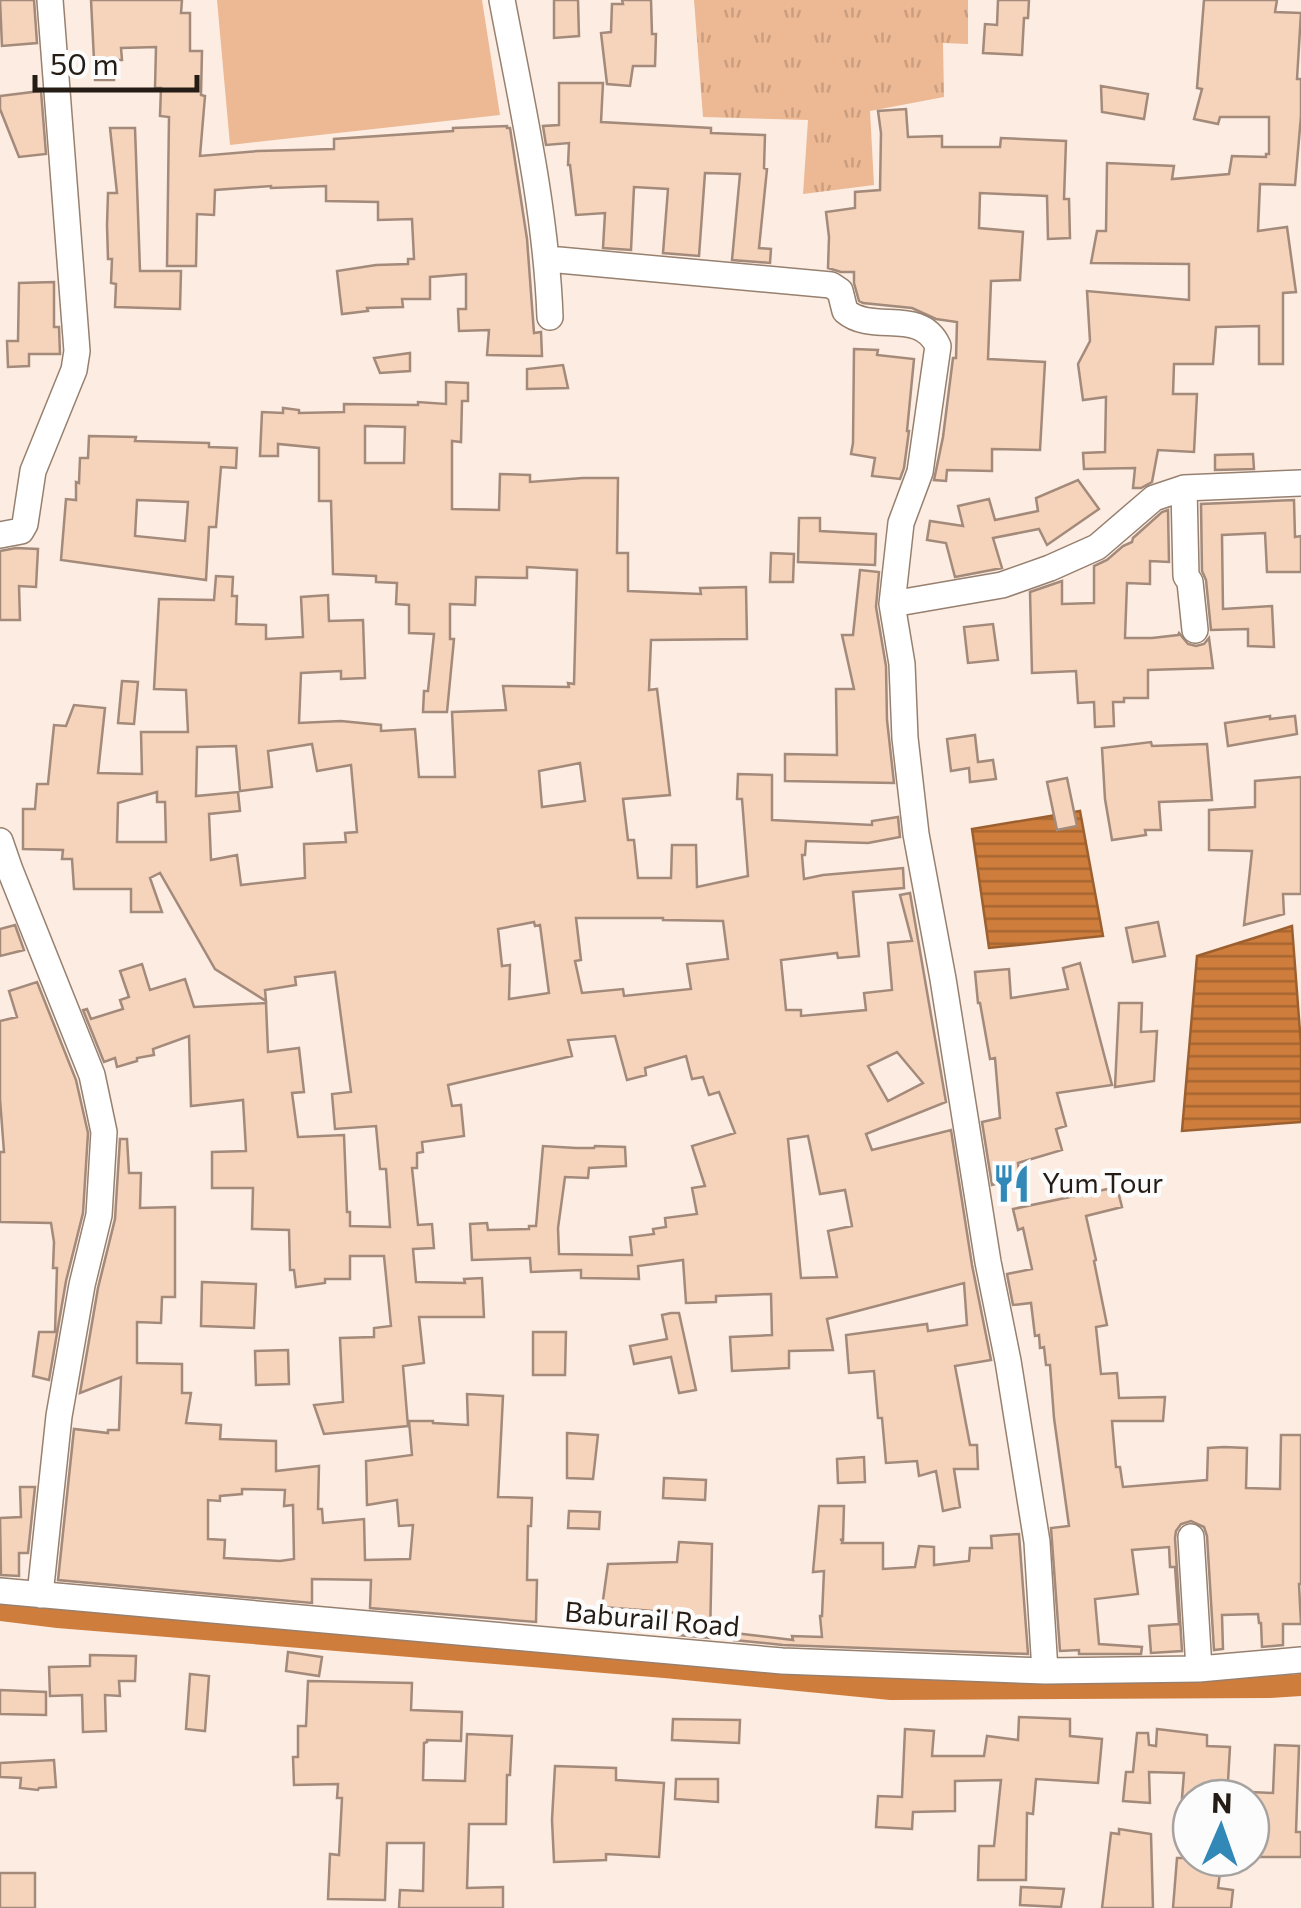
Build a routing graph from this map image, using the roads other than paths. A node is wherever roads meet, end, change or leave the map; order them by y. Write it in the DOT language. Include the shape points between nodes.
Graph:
graph roads {
  1 [pos="50,0"];
  2 [pos="502,0"];
  3 [pos="548,259"];
  4 [pos="550,317"];
  5 [pos="1301,483"];
  6 [pos="1184,488"];
  7 [pos="0,535"];
  8 [pos="892,604"];
  9 [pos="1195,630"];
  10 [pos="0,841"];
  11 [pos="1191,1537"];
  12 [pos="0,1592"];
  13 [pos="40,1595"];
  14 [pos="1301,1660"];
  15 [pos="1045,1670"];
  16 [pos="1199,1670"];
  1 -- 7 [label="street" via="77,350 32,471 25,524"];
  2 -- 3 [label="street"];
  3 -- 4 [label="street"];
  3 -- 8 [label="street" via="831,285 840,291 845,311 860,321 912,324 929,332 938,346 920,472 901,524"];
  5 -- 6 [label="street"];
  6 -- 8 [label="street" via="1154,498 1097,547 1050,568 1002,585"];
  6 -- 9 [label="street"];
  8 -- 15 [label="street" via="916,834 1037,1542"];
  10 -- 13 [label="street" via="92,1075 104,1132 99,1215 59,1416"];
  11 -- 16 [label="street"];
  12 -- 13 [label="street, Baburail Road"];
  13 -- 15 [label="street, Baburail Road" via="782,1661"];
  14 -- 16 [label="street, Baburail Road"];
  15 -- 16 [label="street, Baburail Road"];
}
